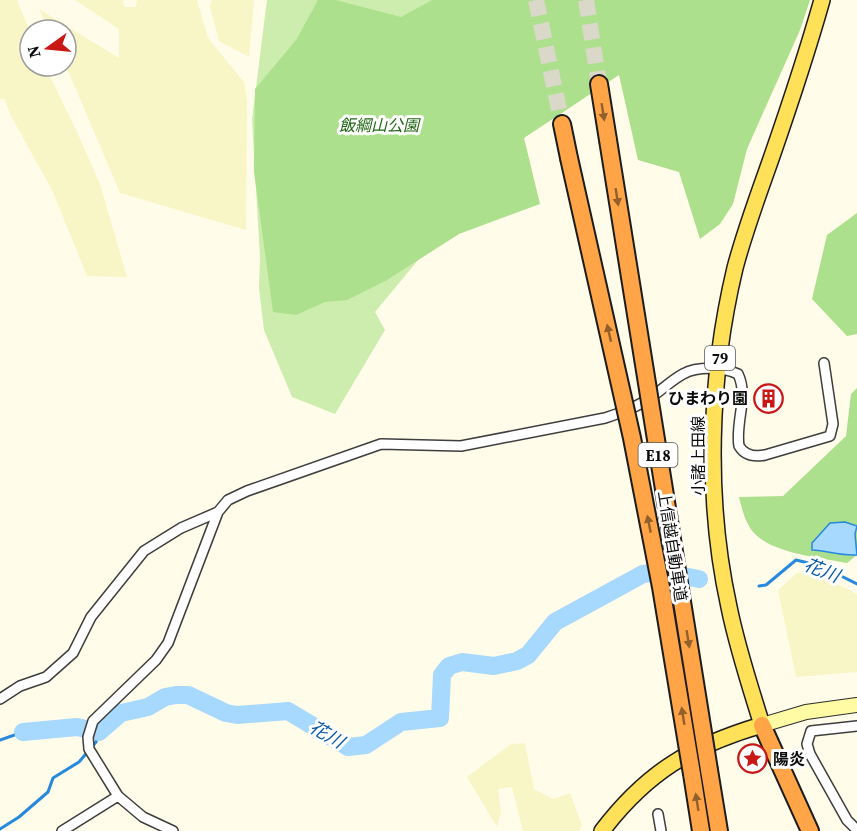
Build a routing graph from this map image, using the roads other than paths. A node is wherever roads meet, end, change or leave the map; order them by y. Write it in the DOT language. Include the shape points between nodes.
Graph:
graph roads {
  1 [pos="822,0"];
  2 [pos="599,84"];
  3 [pos="562,124"];
  4 [pos="824,363"];
  5 [pos="718,369"];
  6 [pos="218,512"];
  7 [pos="0,699"];
  8 [pos="857,705"];
  9 [pos="762,725"];
  10 [pos="857,726"];
  11 [pos="117,796"];
  12 [pos="658,814"];
  13 [pos="803,814"];
  14 [pos="719,827"];
  15 [pos="857,830"];
  16 [pos="62,831"];
  17 [pos="173,831"];
  18 [pos="602,831"];
  19 [pos="661,831"];
  20 [pos="701,831"];
  21 [pos="810,831"];
  22 [pos="815,831"];
  1 -- 5 [label="main road, 小諸上田線 / 79" via="736,266"];
  2 -- 14 [label="highway, 上信越自動車道 / E18, one-way, bridge"];
  20 -- 3 [label="highway, 上信越自動車道 / E18, one-way, bridge" via="634,448"];
  4 -- 5 [label="street" via="833,424 830,436 757,456 739,446 740,378 732,371"];
  5 -- 6 [label="street" via="684,373 625,411 568,426 461,446 381,444 362,449 247,491 228,500"];
  5 -- 9 [label="main road, 小諸上田線 / 79" via="714,469 723,574 736,638"];
  6 -- 7 [label="street" via="144,551 91,617 73,653 46,677 20,686"];
  6 -- 11 [label="street" via="168,643 90,727 89,749"];
  8 -- 9 [label="street" via="806,712"];
  9 -- 13 [label="highway"];
  9 -- 18 [label="main road" via="709,743 677,760 630,797"];
  10 -- 15 [label="street" via="811,731 807,744 847,820"];
  11 -- 16 [label="street"];
  11 -- 17 [label="street" via="143,817"];
  12 -- 19 [label="street"];
  13 -- 21 [label="highway"];
  13 -- 22 [label="highway"];
}
